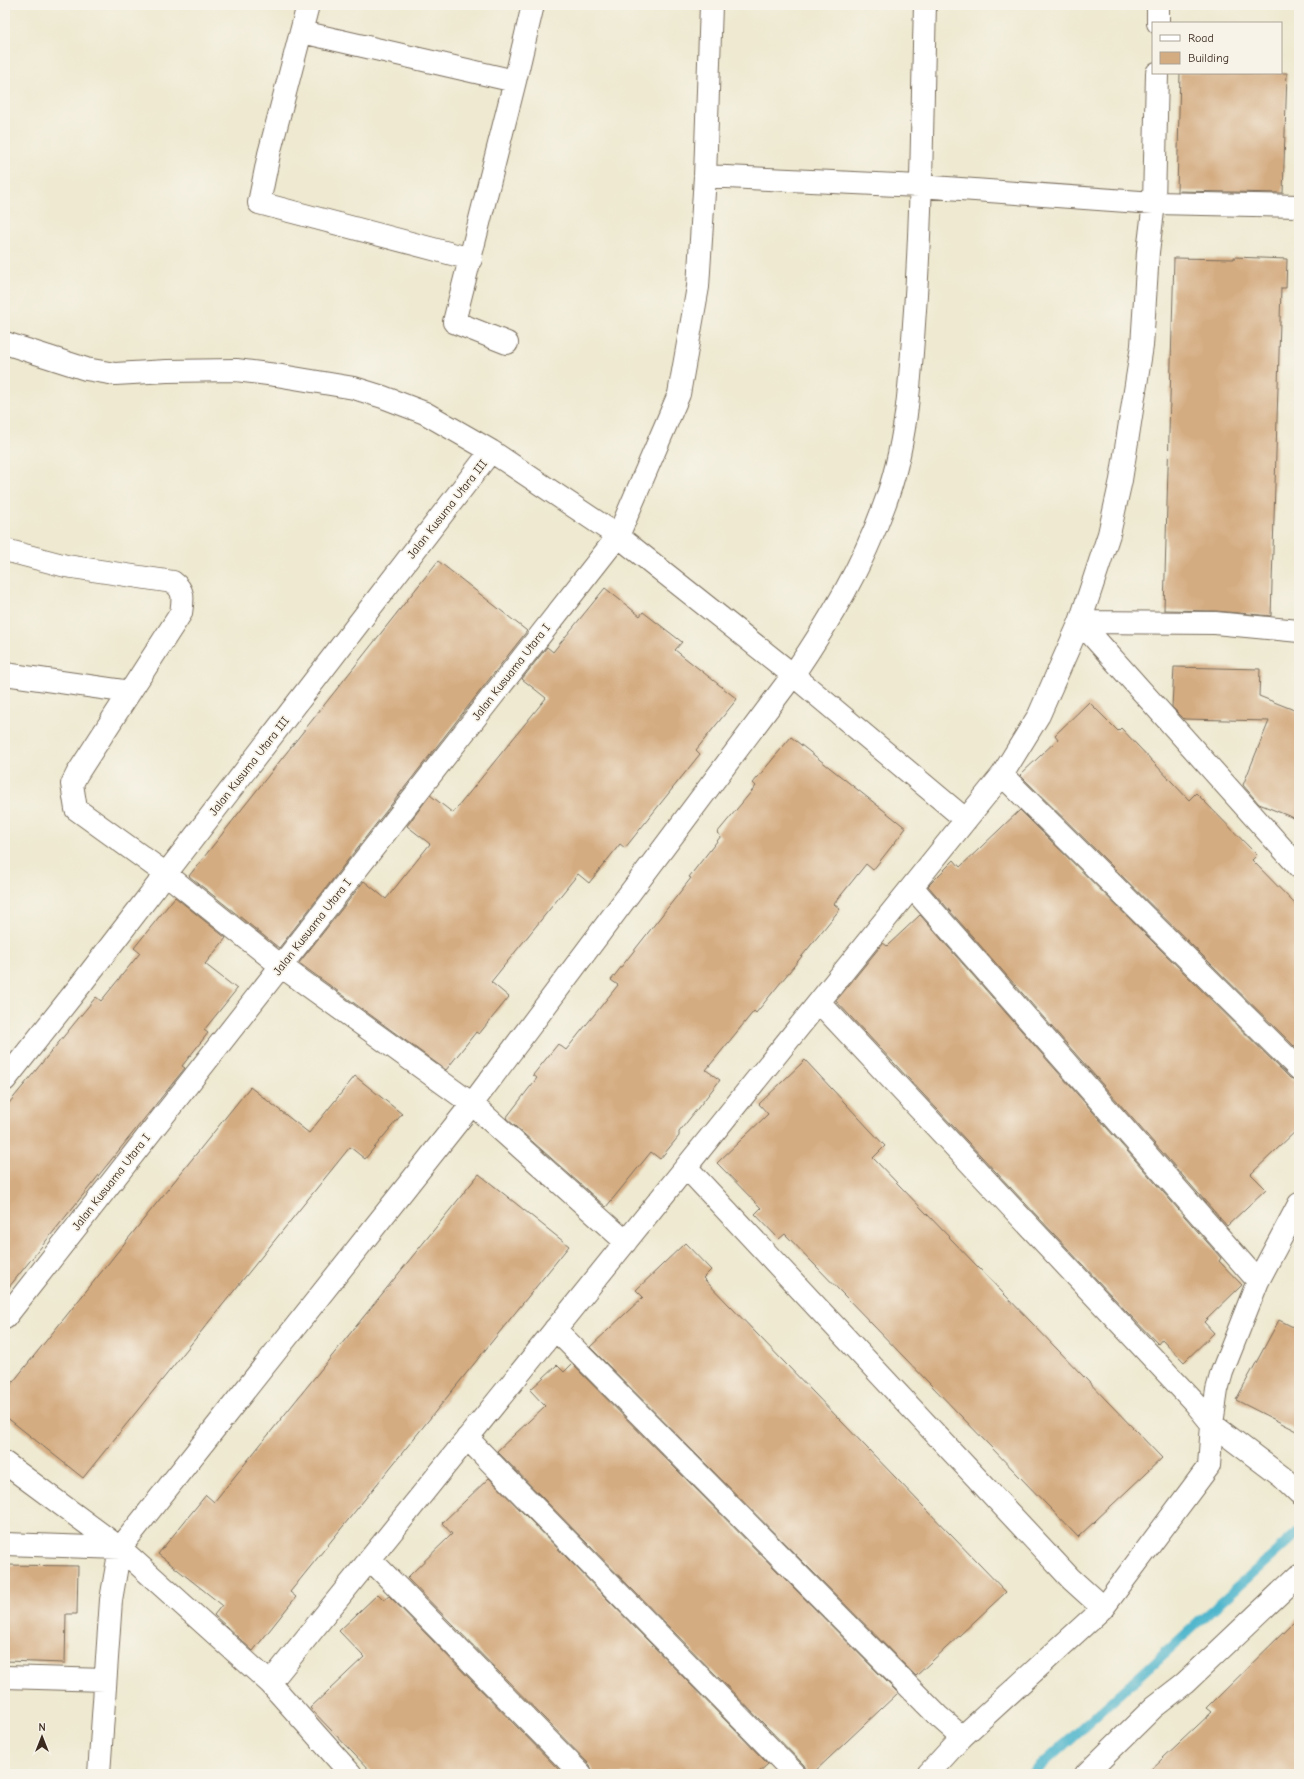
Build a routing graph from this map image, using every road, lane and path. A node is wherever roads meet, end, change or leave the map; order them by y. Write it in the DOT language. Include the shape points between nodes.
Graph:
graph roads {
  1 [pos="308,5"];
  2 [pos="533,5"];
  3 [pos="711,5"];
  4 [pos="925,5"];
  5 [pos="1158,5"];
  6 [pos="1158,22"];
  7 [pos="302,32"];
  8 [pos="1157,74"];
  9 [pos="516,81"];
  10 [pos="705,176"];
  11 [pos="919,186"];
  12 [pos="1154,203"];
  13 [pos="1299,206"];
  14 [pos="472,259"];
  15 [pos="5,343"];
  16 [pos="507,343"];
  17 [pos="491,451"];
  18 [pos="618,536"];
  19 [pos="5,550"];
  20 [pos="1080,622"];
  21 [pos="1299,630"];
  22 [pos="5,674"];
  23 [pos="793,676"];
  24 [pos="130,692"];
  25 [pos="1002,775"];
  26 [pos="966,820"];
  27 [pos="1299,867"];
  28 [pos="166,874"];
  29 [pos="912,887"];
  30 [pos="281,966"];
  31 [pos="819,1002"];
  32 [pos="1299,1069"];
  33 [pos="5,1080"];
  34 [pos="472,1104"];
  35 [pos="686,1167"];
  36 [pos="1299,1204"];
  37 [pos="626,1242"];
  38 [pos="1258,1281"];
  39 [pos="5,1318"];
  40 [pos="555,1329"];
  41 [pos="1212,1424"];
  42 [pos="467,1438"];
  43 [pos="5,1463"];
  44 [pos="1299,1493"];
  45 [pos="5,1544"];
  46 [pos="120,1548"];
  47 [pos="370,1559"];
  48 [pos="1299,1575"];
  49 [pos="1103,1608"];
  50 [pos="5,1677"];
  51 [pos="105,1680"];
  52 [pos="270,1683"];
  53 [pos="962,1737"];
  54 [pos="99,1774"];
  55 [pos="351,1774"];
  56 [pos="581,1774"];
  57 [pos="795,1774"];
  58 [pos="928,1774"];
  59 [pos="1086,1774"];
  1 -- 7 [label="street"];
  2 -- 9 [label="street"];
  3 -- 10 [label="street, Jalan Kusuama Utara I"];
  4 -- 11 [label="street"];
  5 -- 6 [label="street"];
  7 -- 9 [label="street"];
  7 -- 14 [label="street" via="259,203"];
  8 -- 12 [label="street"];
  9 -- 14 [label="street"];
  10 -- 11 [label="street"];
  10 -- 18 [label="street, Jalan Kusuama Utara I" via="698,287 679,394"];
  11 -- 12 [label="street"];
  11 -- 23 [label="street" via="918,271 911,375 902,442 885,505 862,561"];
  12 -- 13 [label="street"];
  12 -- 20 [label="street" via="1142,346 1121,480 1109,534"];
  14 -- 16 [label="street" via="454,322"];
  15 -- 17 [label="street" via="86,369 115,374 236,370 354,388 425,413"];
  17 -- 18 [label="street"];
  17 -- 28 [label="street, Jalan Kusuma Utara III"];
  18 -- 23 [label="street"];
  18 -- 30 [label="street, Jalan Kusuama Utara I"];
  19 -- 24 [label="street" via="66,566 173,582 180,588 184,597 181,613"];
  20 -- 21 [label="street" via="1215,623"];
  20 -- 25 [label="street" via="1039,714"];
  20 -- 27 [label="street"];
  22 -- 24 [label="street"];
  23 -- 26 [label="street"];
  23 -- 34 [label="street"];
  24 -- 28 [label="street" via="77,774 72,784 73,798 76,809"];
  25 -- 26 [label="street"];
  25 -- 32 [label="street"];
  26 -- 29 [label="street"];
  28 -- 30 [label="street"];
  28 -- 33 [label="street, Jalan Kusuma Utara III"];
  29 -- 31 [label="street"];
  29 -- 38 [label="street"];
  30 -- 34 [label="street"];
  30 -- 39 [label="street, Jalan Kusuama Utara I"];
  31 -- 35 [label="street"];
  31 -- 41 [label="street" via="1190,1397"];
  34 -- 37 [label="street"];
  34 -- 46 [label="street"];
  35 -- 37 [label="street"];
  35 -- 49 [label="street" via="1065,1573"];
  36 -- 38 [label="street"];
  37 -- 40 [label="street"];
  38 -- 41 [label="street" via="1222,1372"];
  40 -- 42 [label="street"];
  40 -- 53 [label="street" via="938,1716"];
  41 -- 44 [label="street"];
  41 -- 49 [label="street" via="1209,1466"];
  42 -- 47 [label="street"];
  42 -- 57 [label="street"];
  43 -- 46 [label="street"];
  45 -- 46 [label="street"];
  46 -- 51 [label="street" via="111,1600"];
  46 -- 52 [label="street"];
  47 -- 52 [label="street"];
  47 -- 56 [label="street"];
  48 -- 59 [label="street" via="1185,1683 1154,1707"];
  49 -- 53 [label="street"];
  50 -- 51 [label="street"];
  51 -- 54 [label="street"];
  52 -- 55 [label="street"];
  53 -- 58 [label="street"];
}
